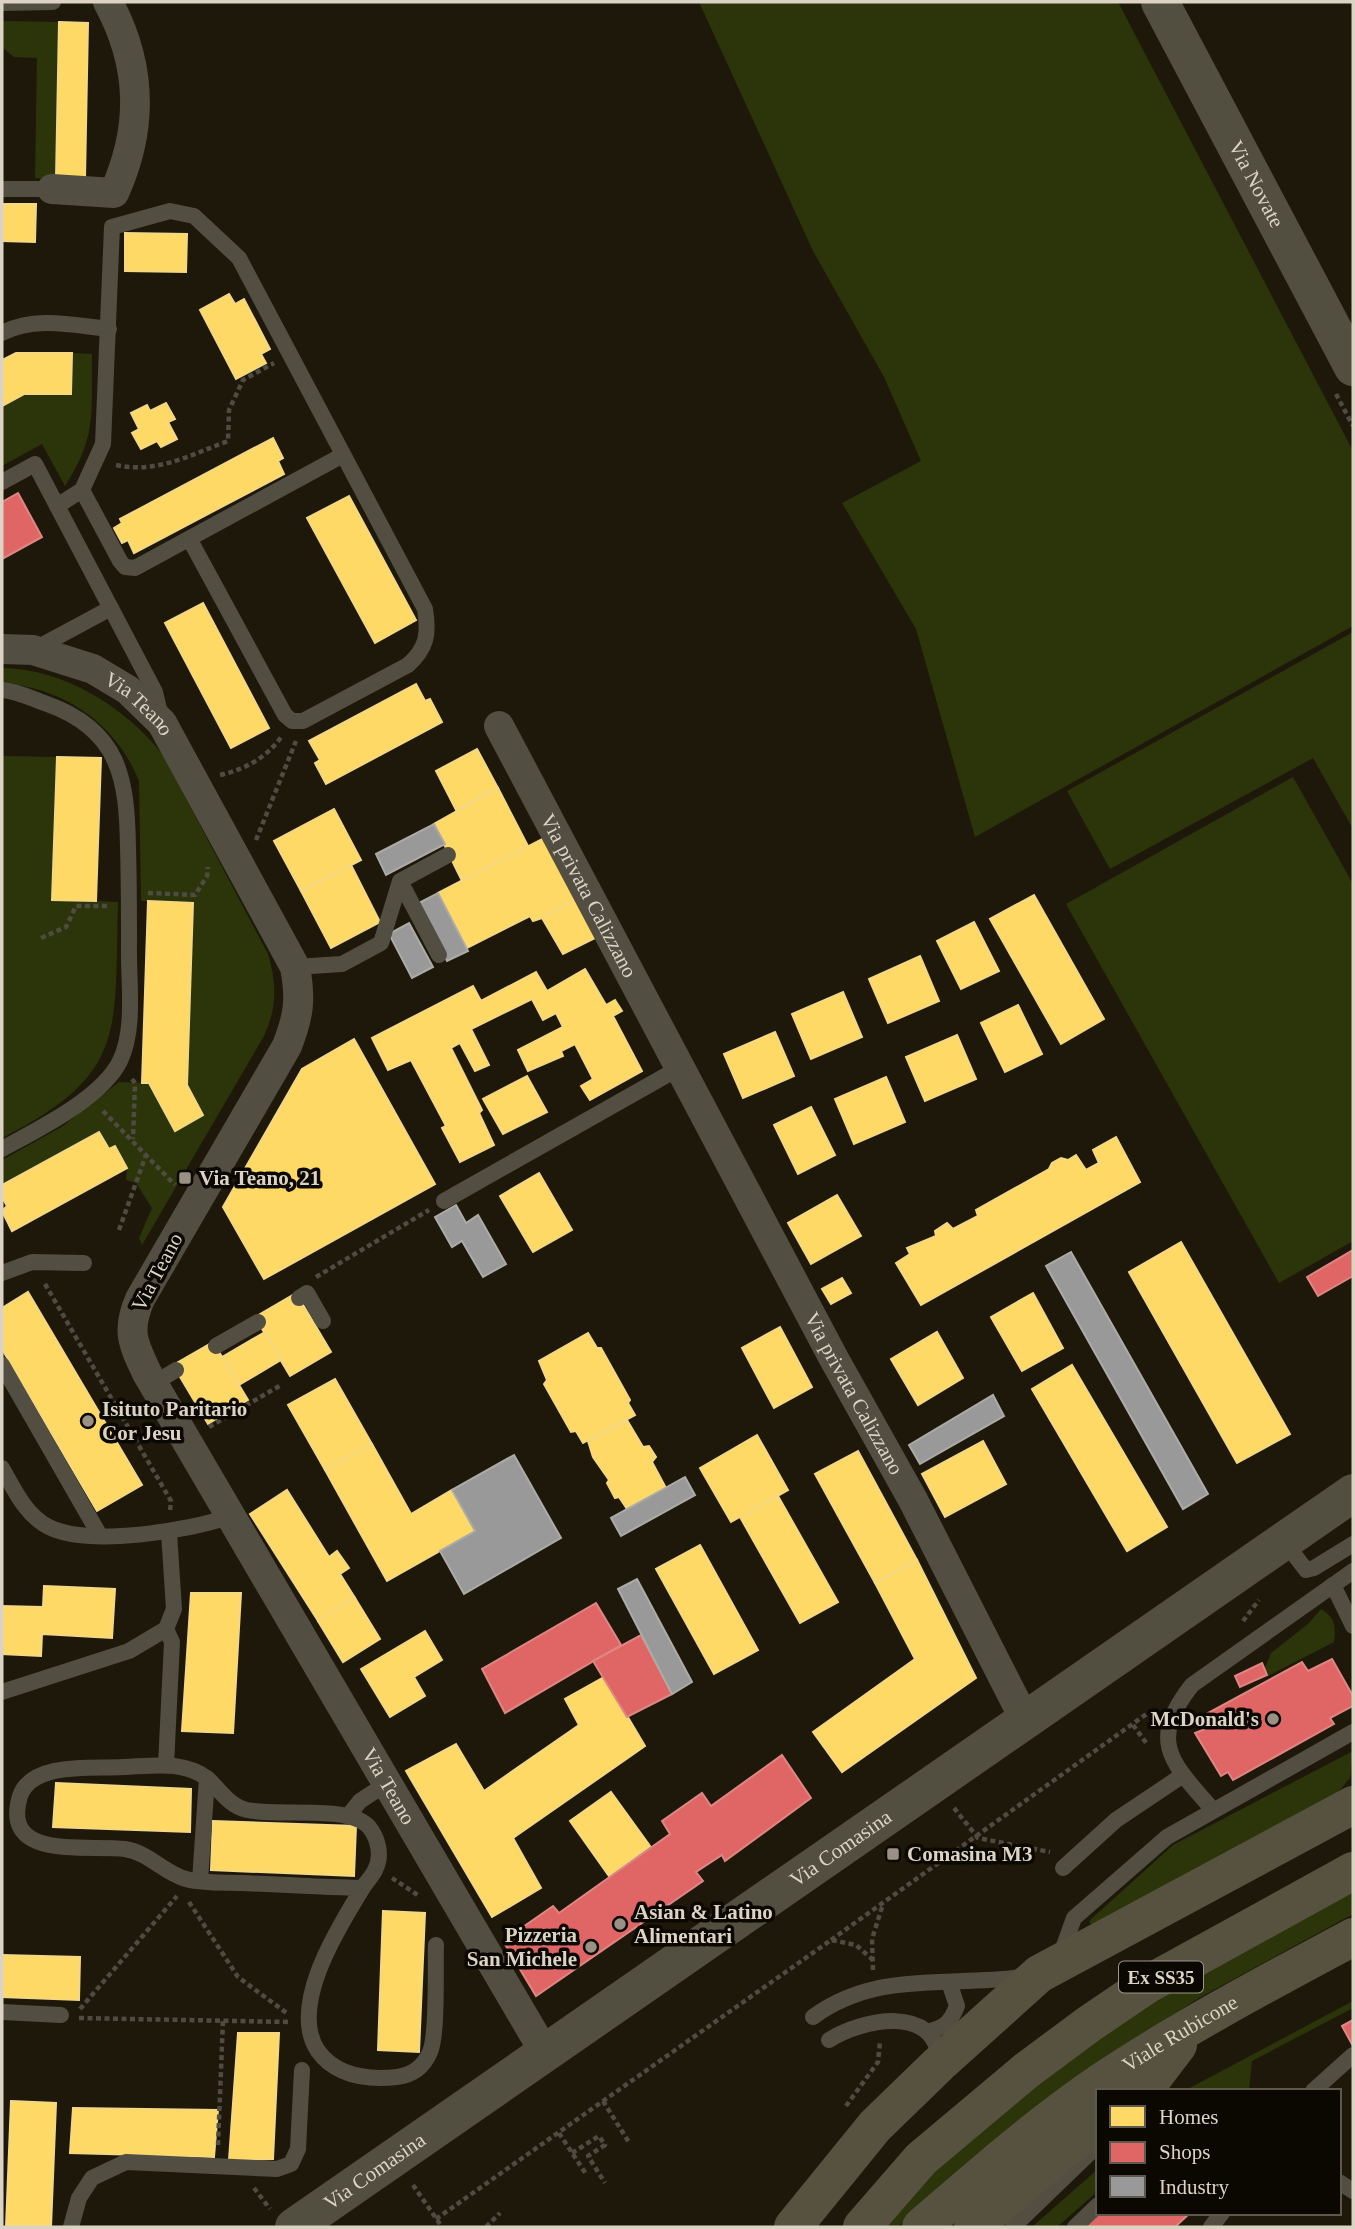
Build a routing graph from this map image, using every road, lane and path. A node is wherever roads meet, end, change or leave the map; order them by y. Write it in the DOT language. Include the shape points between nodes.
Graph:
graph roads {
  1 [pos="53,2"];
  2 [pos="108,2"];
  3 [pos="1160,2"];
  4 [pos="2,3"];
  5 [pos="52,189"];
  6 [pos="2,190"];
  7 [pos="114,193"];
  8 [pos="128,222"];
  9 [pos="109,329"];
  10 [pos="2,333"];
  11 [pos="290,354"];
  12 [pos="1353,367"];
  13 [pos="343,455"];
  14 [pos="98,460"];
  15 [pos="2,482"];
  16 [pos="82,490"];
  17 [pos="57,506"];
  18 [pos="190,540"];
  19 [pos="111,608"];
  20 [pos="2,649"];
  21 [pos="33,650"];
  22 [pos="2,690"];
  23 [pos="297,721"];
  24 [pos="162,723"];
  25 [pos="499,726"];
  26 [pos="199,786"];
  27 [pos="233,848"];
  28 [pos="449,855"];
  29 [pos="400,881"];
  30 [pos="129,899"];
  31 [pos="41,938"];
  32 [pos="439,955"];
  33 [pos="295,967"];
  34 [pos="119,1063"];
  35 [pos="681,1067"];
  36 [pos="87,1096"];
  37 [pos="133,1140"];
  38 [pos="2,1149"];
  39 [pos="146,1155"];
  40 [pos="176,1186"];
  41 [pos="444,1201"];
  42 [pos="119,1230"];
  43 [pos="32,1262"];
  44 [pos="83,1263"];
  45 [pos="2,1273"];
  46 [pos="303,1295"];
  47 [pos="323,1321"];
  48 [pos="258,1322"];
  49 [pos="216,1346"];
  50 [pos="2,1365"];
  51 [pos="281,1385"];
  52 [pos="202,1431"];
  53 [pos="2,1468"];
  54 [pos="1353,1493"];
  55 [pos="231,1516"];
  56 [pos="169,1533"];
  57 [pos="99,1534"];
  58 [pos="1353,1544"];
  59 [pos="1290,1550"];
  60 [pos="1353,1571"];
  61 [pos="1332,1585"];
  62 [pos="1353,1626"];
  63 [pos="166,1629"];
  64 [pos="1235,1630"];
  65 [pos="2,1692"];
  66 [pos="1163,1703"];
  67 [pos="1025,1720"];
  68 [pos="1353,1732"];
  69 [pos="166,1765"];
  70 [pos="1183,1775"];
  71 [pos="206,1778"];
  72 [pos="389,1782"];
  73 [pos="1353,1805"];
  74 [pos="954,1808"];
  75 [pos="1213,1810"];
  76 [pos="348,1816"];
  77 [pos="978,1838"];
  78 [pos="1353,1860"];
  79 [pos="1065,1866"];
  80 [pos="1353,1871"];
  81 [pos="200,1881"];
  82 [pos="362,1888"];
  83 [pos="883,1903"];
  84 [pos="1236,1935"];
  85 [pos="1353,1937"];
  86 [pos="831,1940"];
  87 [pos="436,1945"];
  88 [pos="1353,1958"];
  89 [pos="1049,1968"];
  90 [pos="949,1982"];
  91 [pos="1269,1982"];
  92 [pos="2,2012"];
  93 [pos="61,2015"];
  94 [pos="813,2017"];
  95 [pos="223,2020"];
  96 [pos="1194,2024"];
  97 [pos="830,2040"];
  98 [pos="935,2047"];
  99 [pos="545,2053"];
  100 [pos="1353,2055"];
  101 [pos="302,2070"];
  102 [pos="1145,2089"];
  103 [pos="1315,2089"];
  104 [pos="603,2101"];
  105 [pos="1096,2127"];
  106 [pos="559,2133"];
  107 [pos="629,2144"];
  108 [pos="1096,2147"];
  109 [pos="572,2154"];
  110 [pos="217,2166"];
  111 [pos="586,2174"];
  112 [pos="407,2177"];
  113 [pos="605,2183"];
  114 [pos="1096,2207"];
  115 [pos="500,2213"];
  116 [pos="436,2219"];
  117 [pos="71,2227"];
  118 [pos="294,2227"];
  119 [pos="442,2227"];
  120 [pos="486,2227"];
  121 [pos="793,2227"];
  122 [pos="862,2227"];
  123 [pos="921,2227"];
  124 [pos="973,2227"];
  125 [pos="1013,2227"];
  126 [pos="1074,2227"];
  1 -- 4 [label="lane"];
  2 -- 7 [label="street" via="129,48 137,95 136,122"];
  3 -- 12 [label="main road, Via Novate"];
  5 -- 6 [label="lane"];
  5 -- 7 [label="street"];
  7 -- 8 [label="lane"];
  8 -- 9 [label="lane" via="112,227"];
  8 -- 11 [label="lane" via="170,211 194,216 239,258"];
  9 -- 10 [label="lane" via="40,322"];
  9 -- 14 [label="lane" via="106,428"];
  11 -- 13 [label="lane"];
  11 -- 14 [label="path" via="243,380 229,410 228,440 138,470"];
  13 -- 18 [label="lane"];
  13 -- 23 [label="lane" via="425,609 428,632 421,654 408,665"];
  14 -- 16 [label="lane"];
  15 -- 17 [label="lane" via="35,464"];
  16 -- 17 [label="lane"];
  16 -- 18 [label="lane" via="125,567 135,568"];
  17 -- 19 [label="lane"];
  18 -- 23 [label="lane" via="285,715"];
  19 -- 21 [label="lane"];
  19 -- 24 [label="lane" via="155,692"];
  20 -- 21 [label="street, Via Teano"];
  21 -- 24 [label="street, Via Teano" via="93,669 128,690"];
  22 -- 30 [label="lane" via="68,712 112,753 128,804"];
  23 -- 26 [label="path" via="262,758"];
  23 -- 27 [label="path" via="255,844"];
  24 -- 26 [label="street, Via Teano"];
  25 -- 35 [label="street, Via privata Calizzano"];
  26 -- 27 [label="street, Via Teano"];
  27 -- 30 [label="path" via="208,858 208,877 195,895"];
  27 -- 33 [label="street, Via Teano"];
  28 -- 29 [label="lane"];
  29 -- 32 [label="lane"];
  29 -- 33 [label="lane" via="381,943 341,964"];
  30 -- 31 [label="path" via="76,906 66,927"];
  30 -- 34 [label="lane" via="128,1021"];
  33 -- 55 [label="street, Via Teano" via="300,995 286,1046 132,1318 136,1350 165,1377"];
  34 -- 36 [label="lane"];
  34 -- 37 [label="path" via="135,1083"];
  35 -- 41 [label="lane"];
  35 -- 67 [label="street, Via privata Calizzano"];
  36 -- 37 [label="path"];
  36 -- 38 [label="lane"];
  37 -- 39 [label="path"];
  39 -- 40 [label="path"];
  39 -- 42 [label="path"];
  41 -- 46 [label="path" via="302,1285"];
  43 -- 44 [label="lane"];
  43 -- 45 [label="lane"];
  43 -- 56 [label="path" via="171,1501"];
  46 -- 47 [label="lane"];
  48 -- 49 [label="lane"];
  50 -- 57 [label="lane"];
  51 -- 52 [label="path"];
  53 -- 57 [label="lane" via="32,1514 48,1527"];
  54 -- 59 [label="main road, Via Comasina"];
  55 -- 56 [label="lane"];
  55 -- 72 [label="street, Via Teano"];
  56 -- 57 [label="lane"];
  56 -- 63 [label="lane" via="174,1609"];
  58 -- 59 [label="lane" via="1306,1570"];
  59 -- 64 [label="path"];
  59 -- 67 [label="main road, Via Comasina"];
  60 -- 61 [label="lane"];
  61 -- 62 [label="lane"];
  61 -- 70 [label="lane" via="1192,1685 1174,1707 1167,1732 1171,1755"];
  63 -- 65 [label="lane" via="130,1651"];
  63 -- 69 [label="lane" via="172,1642"];
  66 -- 77 [label="path"];
  67 -- 99 [label="main road, Via Comasina"];
  68 -- 75 [label="lane"];
  69 -- 71 [label="lane"];
  69 -- 81 [label="lane" via="58,1770 36,1776 23,1788 17,1807 21,1827 32,1842 52,1847 128,1849 165,1871"];
  70 -- 75 [label="lane"];
  70 -- 79 [label="lane" via="1116,1820"];
  71 -- 76 [label="lane" via="245,1810"];
  71 -- 81 [label="lane"];
  72 -- 76 [label="lane" via="360,1801"];
  72 -- 99 [label="street, Via Teano"];
  73 -- 89 [label="highway"];
  74 -- 77 [label="path"];
  75 -- 89 [label="lane" via="1167,1837 1074,1918"];
  76 -- 82 [label="lane" via="367,1824 378,1841 377,1867"];
  77 -- 79 [label="path" via="1057,1853"];
  77 -- 83 [label="path"];
  78 -- 84 [label="highway"];
  80 -- 84 [label="highway"];
  81 -- 82 [label="lane"];
  82 -- 87 [label="lane" via="318,1973 309,2006 307,2022 324,2059 339,2070 366,2078 401,2077 419,2069 432,2049"];
  83 -- 86 [label="path"];
  83 -- 86 [label="path" via="872,1939 873,1960 856,1945"];
  84 -- 122 [label="highway, Ex SS35" via="1148,1984 1027,2070 921,2159"];
  85 -- 91 [label="highway, Viale Rubicone"];
  86 -- 104 [label="path"];
  88 -- 91 [label="highway"];
  89 -- 90 [label="lane"];
  89 -- 98 [label="highway"];
  90 -- 94 [label="lane" via="908,1983 853,1993"];
  90 -- 98 [label="lane" via="957,2006"];
  91 -- 96 [label="highway, Viale Rubicone"];
  92 -- 93 [label="lane"];
  95 -- 95 [label="path" via="297,2022 238,1977 182,1891 73,2018"];
  95 -- 110 [label="path"];
  96 -- 102 [label="highway"];
  96 -- 123 [label="highway, Viale Rubicone" via="1102,2081"];
  97 -- 98 [label="lane" via="860,2026 895,2022"];
  98 -- 121 [label="highway"];
  99 -- 118 [label="main road, Via Comasina"];
  100 -- 103 [label="lane"];
  101 -- 110 [label="lane" via="299,2149 291,2164 276,2169"];
  104 -- 106 [label="path"];
  104 -- 107 [label="path"];
  105 -- 124 [label="highway"];
  106 -- 109 [label="path"];
  106 -- 116 [label="path"];
  108 -- 125 [label="lane"];
  109 -- 111 [label="path"];
  109 -- 113 [label="path" via="599,2136 605,2145 588,2156"];
  110 -- 117 [label="lane" via="126,2162 104,2170 92,2178 79,2198"];
  112 -- 116 [label="path"];
  114 -- 126 [label="lane"];
  115 -- 120 [label="path"];
  116 -- 119 [label="path"];
}
